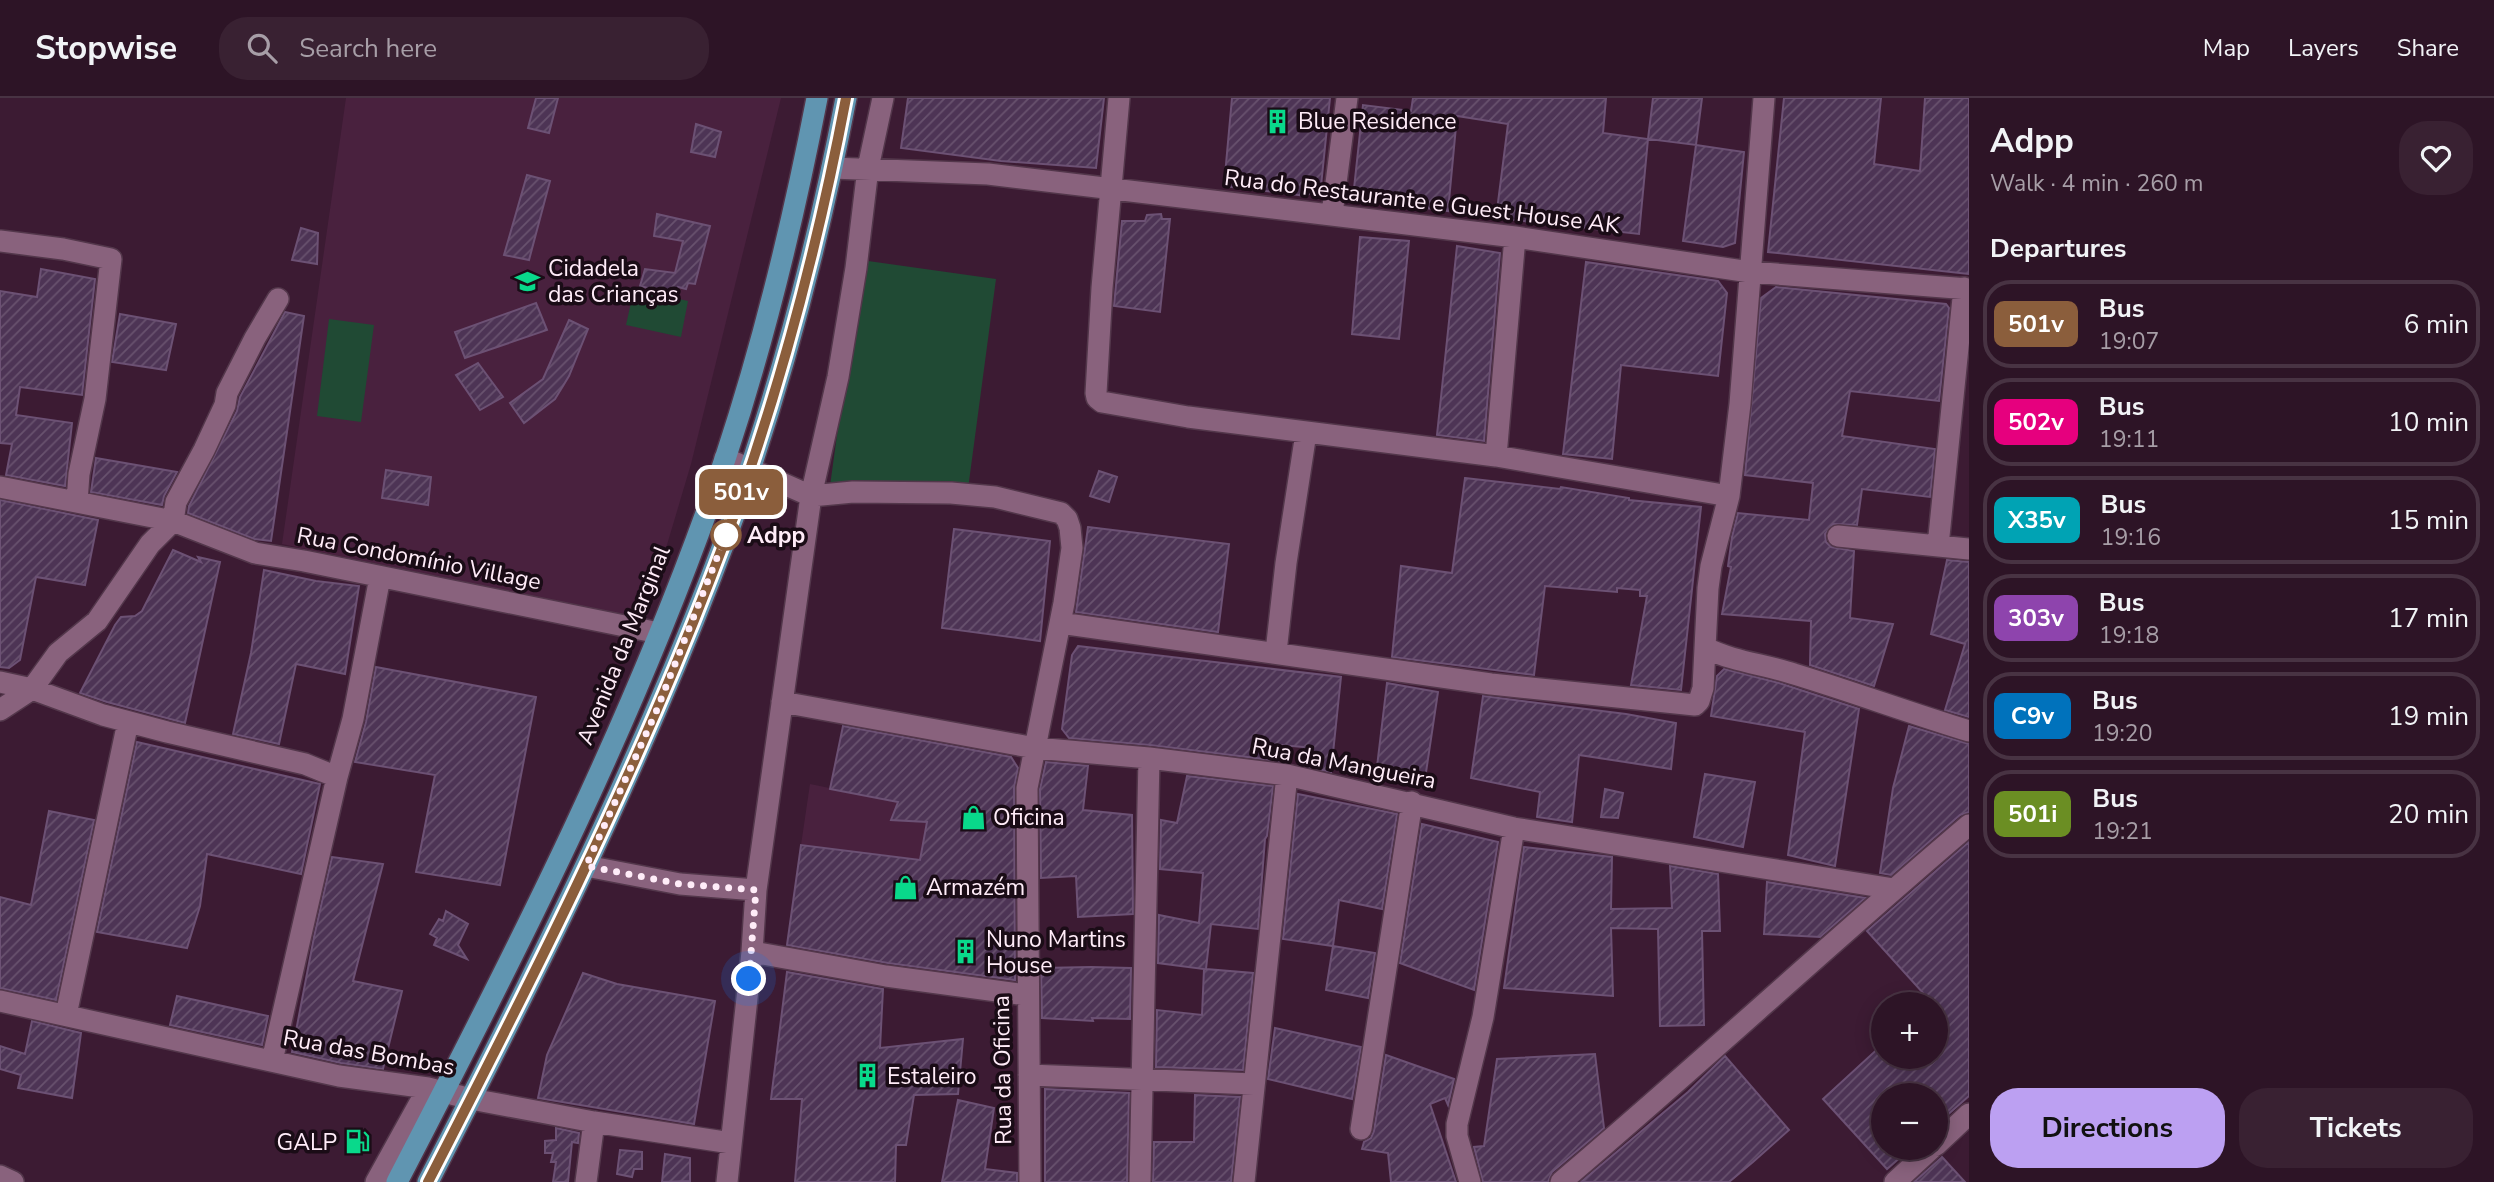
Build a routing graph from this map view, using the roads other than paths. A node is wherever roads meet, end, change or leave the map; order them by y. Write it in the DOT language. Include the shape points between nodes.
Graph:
graph roads {
  1 [pos="817,98"];
  2 [pos="846,98"];
  3 [pos="883,98"];
  4 [pos="1119,98"];
  5 [pos="1347,98"];
  6 [pos="1764,98"];
  7 [pos="832,168"];
  8 [pos="868,168"];
  9 [pos="1112,188"];
  10 [pos="1332,214"];
  11 [pos="1515,237"];
  12 [pos="0,241"];
  13 [pos="1750,272"];
  14 [pos="1966,288"];
  15 [pos="278,299"];
  16 [pos="1306,433"];
  17 [pos="1496,456"];
  18 [pos="725,458"];
  19 [pos="749,467"];
  20 [pos="0,487"];
  21 [pos="811,496"];
  22 [pos="1729,496"];
  23 [pos="77,502"];
  24 [pos="173,521"];
  25 [pos="1838,536"];
  26 [pos="1938,546"];
  27 [pos="1969,549"];
  28 [pos="380,577"];
  29 [pos="1060,624"];
  30 [pos="659,633"];
  31 [pos="1706,648"];
  32 [pos="1276,652"];
  33 [pos="0,682"];
  34 [pos="32,689"];
  35 [pos="782,702"];
  36 [pos="0,710"];
  37 [pos="128,722"];
  38 [pos="1969,731"];
  39 [pos="1035,748"];
  40 [pos="1149,758"];
  41 [pos="1287,775"];
  42 [pos="337,777"];
  43 [pos="1412,802"];
  44 [pos="1969,825"];
  45 [pos="1514,828"];
  46 [pos="586,866"];
  47 [pos="1894,889"];
  48 [pos="756,890"];
  49 [pos="752,952"];
  50 [pos="1027,995"];
  51 [pos="0,1001"];
  52 [pos="66,1015"];
  53 [pos="272,1061"];
  54 [pos="1029,1075"];
  55 [pos="1144,1081"];
  56 [pos="1254,1084"];
  57 [pos="436,1089"];
  58 [pos="471,1099"];
  59 [pos="1969,1114"];
  60 [pos="594,1122"];
  61 [pos="1361,1129"];
  62 [pos="1948,1133"];
  63 [pos="731,1143"];
  64 [pos="1919,1160"];
  65 [pos="0,1176"];
  66 [pos="13,1182"];
  67 [pos="376,1182"];
  68 [pos="397,1182"];
  69 [pos="428,1182"];
  70 [pos="586,1182"];
  71 [pos="727,1182"];
  72 [pos="1030,1182"];
  73 [pos="1140,1182"];
  74 [pos="1244,1182"];
  75 [pos="1470,1182"];
  76 [pos="1560,1182"];
  77 [pos="1895,1182"];
  1 -- 18 [label="main road, Avenida da Marginal" via="804,166"];
  2 -- 7 [label="main road"];
  3 -- 8 [label="street"];
  4 -- 9 [label="street"];
  5 -- 10 [label="street"];
  6 -- 13 [label="street"];
  7 -- 8 [label="street, Rua do Restaurante e Guest House AK"];
  7 -- 19 [label="main road" via="795,321"];
  8 -- 9 [label="street, Rua do Restaurante e Guest House AK" via="988,174"];
  8 -- 21 [label="street" via="838,377"];
  9 -- 10 [label="street, Rua do Restaurante e Guest House AK"];
  9 -- 16 [label="street" via="1097,398 1188,417"];
  10 -- 11 [label="street, Rua do Restaurante e Guest House AK"];
  11 -- 13 [label="street, Rua do Restaurante e Guest House AK"];
  11 -- 17 [label="street"];
  12 -- 23 [label="street" via="111,259 95,399"];
  13 -- 14 [label="street, Rua do Restaurante e Guest House AK"];
  13 -- 22 [label="street"];
  14 -- 26 [label="street"];
  15 -- 24 [label="street" via="176,502"];
  16 -- 17 [label="street"];
  16 -- 32 [label="street"];
  17 -- 22 [label="street"];
  18 -- 19 [label="street"];
  18 -- 30 [label="main road, Avenida da Marginal"];
  19 -- 21 [label="street"];
  19 -- 46 [label="main road" via="674,668"];
  20 -- 23 [label="street, Rua Condomínio Village"];
  21 -- 29 [label="street, Rua da Oficina" via="951,493 996,497 1061,513 1072,538"];
  21 -- 35 [label="street"];
  22 -- 31 [label="street" via="1711,566"];
  23 -- 24 [label="street, Rua Condomínio Village"];
  24 -- 28 [label="street, Rua Condomínio Village" via="255,554"];
  24 -- 34 [label="street" via="149,544 97,621 58,653"];
  25 -- 26 [label="street"];
  26 -- 27 [label="street"];
  28 -- 30 [label="street, Rua Condomínio Village"];
  28 -- 42 [label="street"];
  29 -- 32 [label="street"];
  29 -- 39 [label="street, Rua da Oficina"];
  30 -- 57 [label="main road, Avenida da Marginal" via="553,870"];
  31 -- 32 [label="street" via="1703,688 1699,701 1690,706 1491,684"];
  31 -- 38 [label="street" via="1727,659 1785,671"];
  33 -- 34 [label="street"];
  34 -- 36 [label="street"];
  34 -- 37 [label="street"];
  35 -- 39 [label="street, Rua da Mangueira"];
  35 -- 48 [label="street"];
  37 -- 42 [label="street" via="305,764"];
  37 -- 52 [label="street"];
  39 -- 40 [label="street, Rua da Mangueira"];
  39 -- 50 [label="street, Rua da Oficina" via="1027,788"];
  40 -- 41 [label="street, Rua da Mangueira"];
  40 -- 55 [label="street"];
  41 -- 43 [label="street, Rua da Mangueira"];
  41 -- 56 [label="street"];
  42 -- 53 [label="street"];
  43 -- 45 [label="street, Rua da Mangueira"];
  43 -- 61 [label="street"];
  44 -- 47 [label="street"];
  45 -- 47 [label="street, Rua da Mangueira"];
  45 -- 75 [label="street" via="1483,1017 1457,1124"];
  46 -- 48 [label="street" via="680,884"];
  46 -- 58 [label="main road"];
  47 -- 76 [label="street"];
  48 -- 49 [label="street"];
  49 -- 50 [label="street"];
  49 -- 63 [label="street"];
  50 -- 54 [label="street, Rua da Oficina"];
  51 -- 52 [label="street, Rua das Bombas"];
  52 -- 53 [label="street, Rua das Bombas"];
  53 -- 57 [label="street, Rua das Bombas"];
  54 -- 55 [label="street"];
  54 -- 72 [label="street, Rua da Oficina"];
  55 -- 56 [label="street"];
  55 -- 73 [label="street"];
  56 -- 74 [label="street"];
  57 -- 58 [label="street, Rua das Bombas"];
  57 -- 67 [label="street"];
  57 -- 68 [label="main road, Avenida da Marginal"];
  58 -- 60 [label="street, Rua das Bombas"];
  58 -- 69 [label="main road"];
  59 -- 62 [label="street"];
  60 -- 63 [label="street, Rua das Bombas"];
  60 -- 70 [label="street"];
  63 -- 71 [label="street"];
  64 -- 77 [label="street"];
  65 -- 66 [label="street"];
}
